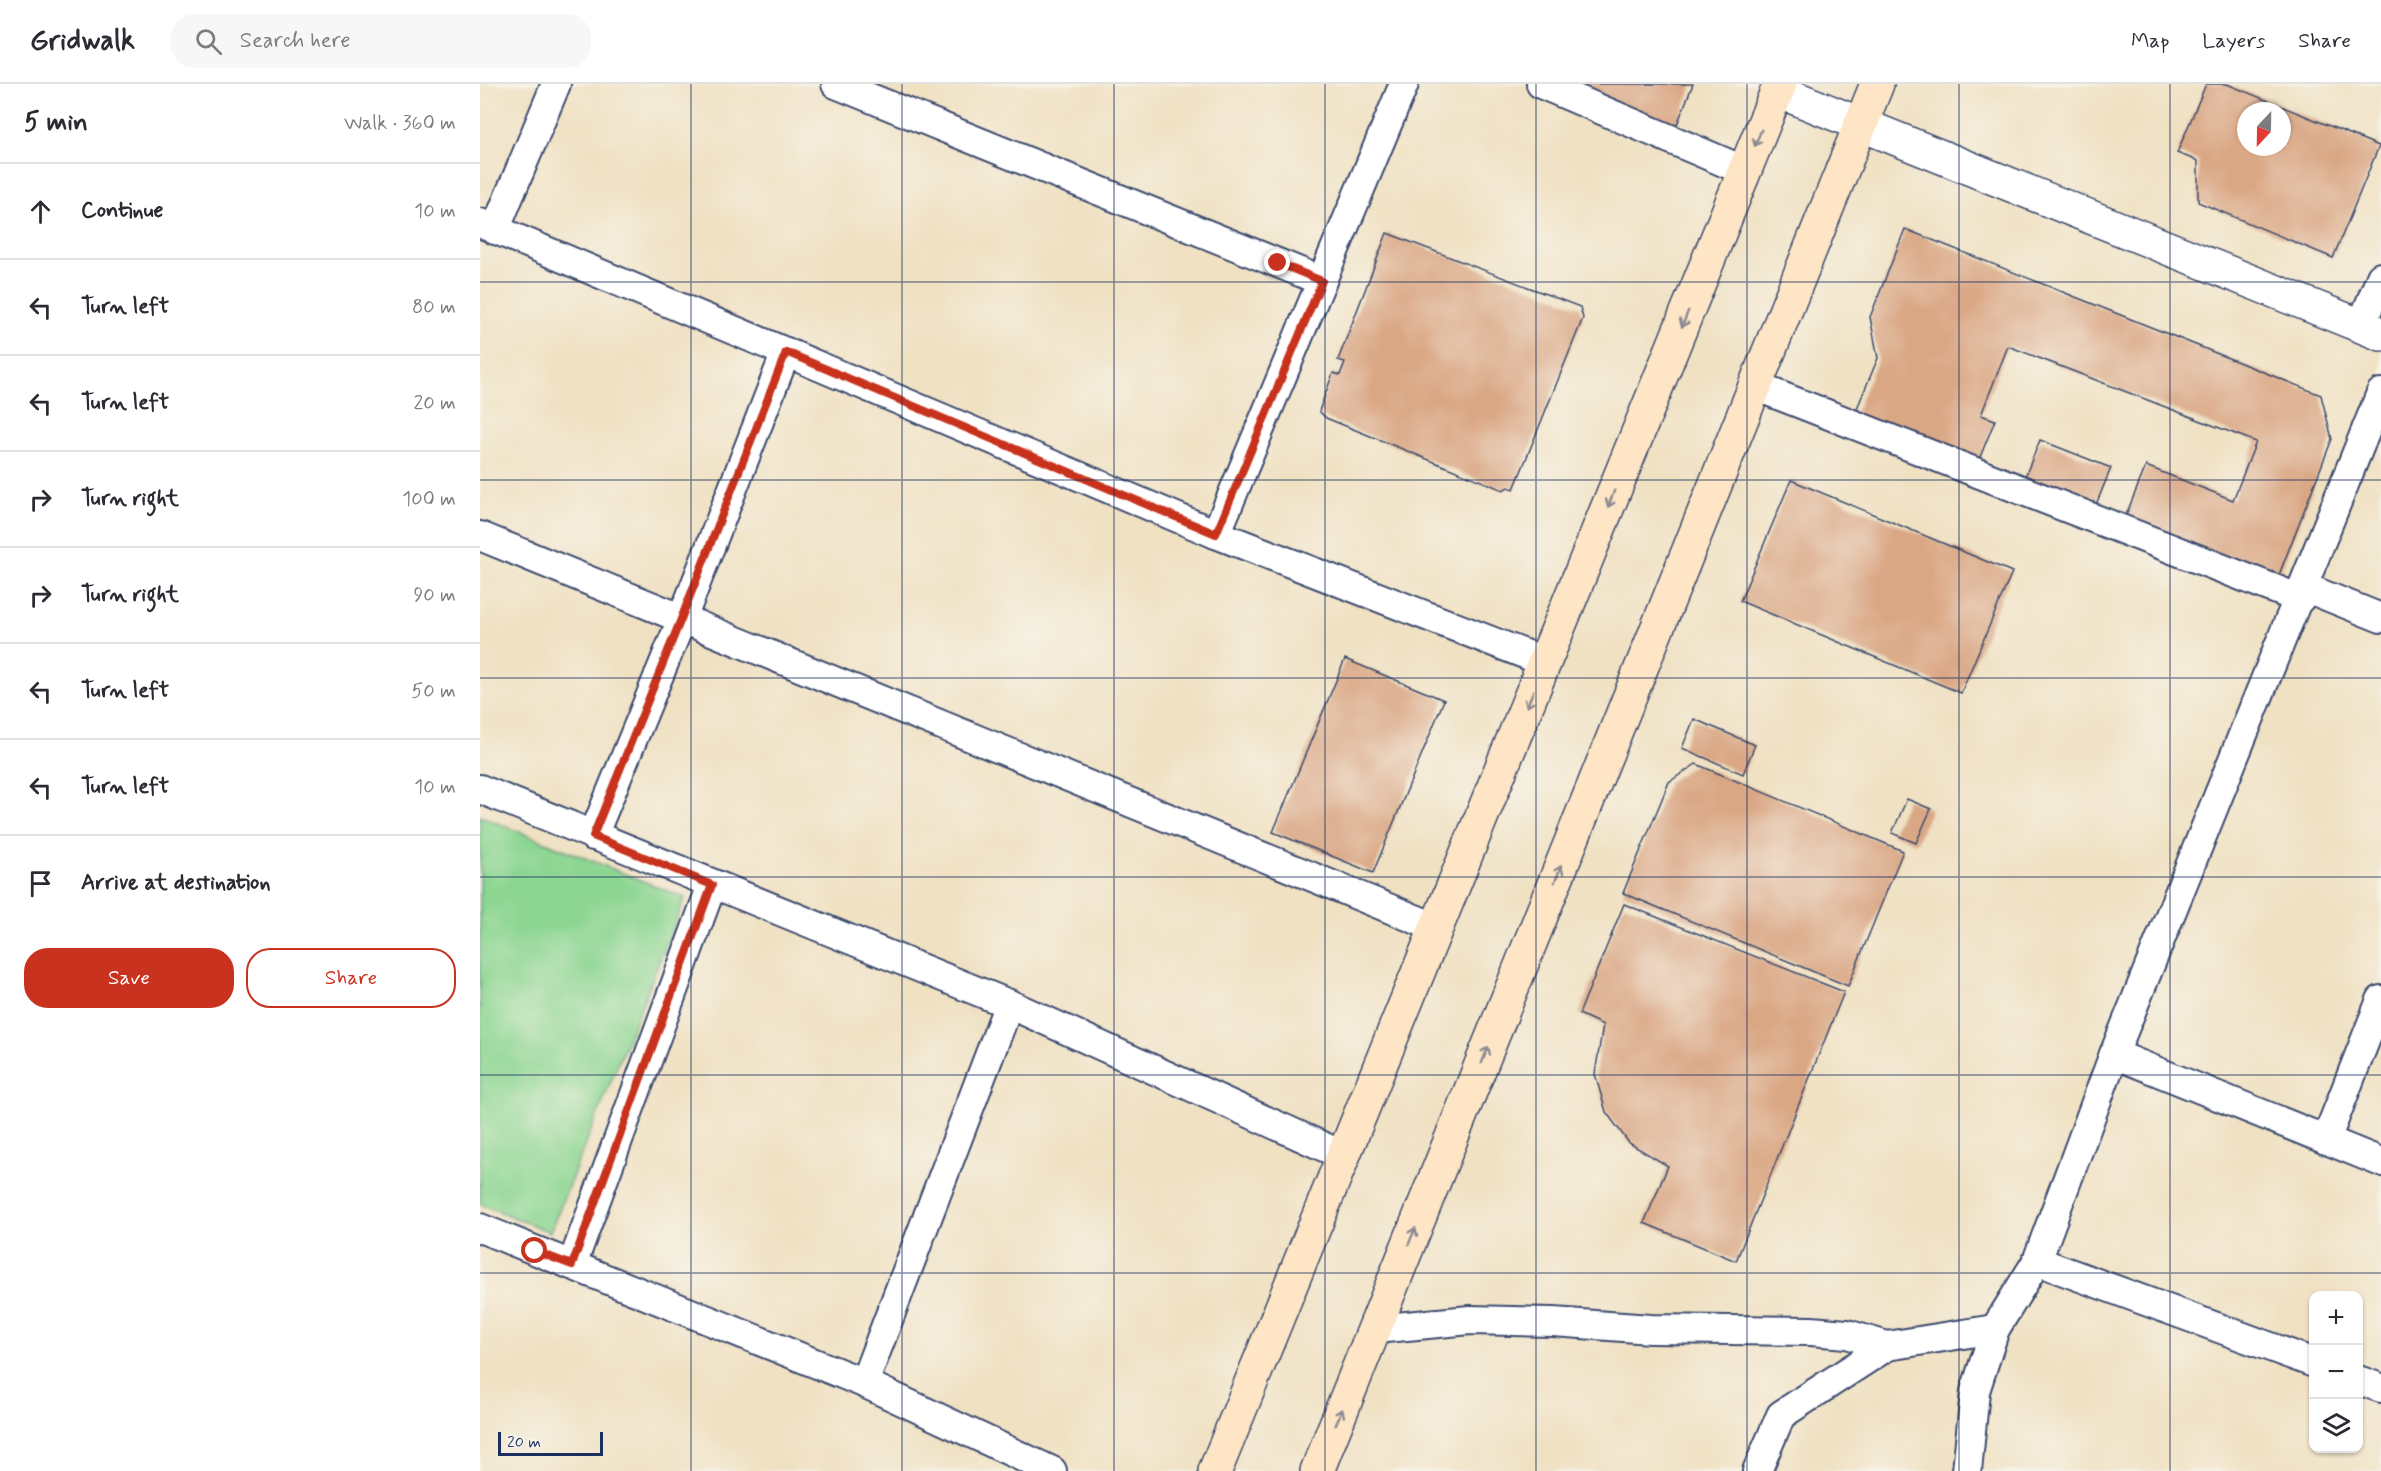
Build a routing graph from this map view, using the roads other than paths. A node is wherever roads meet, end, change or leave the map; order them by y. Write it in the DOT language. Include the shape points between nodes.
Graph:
graph roads {
  1 [pos="556,84"];
  2 [pos="836,84"];
  3 [pos="1404,84"];
  4 [pos="1541,84"];
  5 [pos="1876,84"];
  6 [pos="1779,87"];
  7 [pos="1860,124"];
  8 [pos="1745,171"];
  9 [pos="488,227"];
  10 [pos="2381,277"];
  11 [pos="1322,281"];
  12 [pos="2371,330"];
  13 [pos="786,352"];
  14 [pos="1755,386"];
  15 [pos="2381,393"];
  16 [pos="1216,534"];
  17 [pos="480,536"];
  18 [pos="2302,593"];
  19 [pos="2381,618"];
  20 [pos="681,619"];
  21 [pos="1545,662"];
  22 [pos="480,789"];
  23 [pos="593,836"];
  24 [pos="712,885"];
  25 [pos="1437,928"];
  26 [pos="2381,1000"];
  27 [pos="1009,1004"];
  28 [pos="2114,1054"];
  29 [pos="2326,1140"];
  30 [pos="1344,1156"];
  31 [pos="2381,1162"];
  32 [pos="480,1228"];
  33 [pos="2037,1261"];
  34 [pos="572,1265"];
  35 [pos="1375,1329"];
  36 [pos="1995,1329"];
  37 [pos="1887,1346"];
  38 [pos="2309,1362"];
  39 [pos="2363,1382"];
  40 [pos="864,1383"];
  41 [pos="2381,1388"];
  42 [pos="1052,1471"];
  43 [pos="1215,1471"];
  44 [pos="1317,1471"];
  45 [pos="1758,1471"];
  46 [pos="1967,1471"];
  1 -- 9 [label="street"];
  2 -- 11 [label="street"];
  3 -- 11 [label="street"];
  4 -- 8 [label="street"];
  5 -- 7 [label="main road"];
  6 -- 7 [label="street"];
  6 -- 8 [label="main road, one-way"];
  7 -- 12 [label="street"];
  7 -- 14 [label="main road"];
  8 -- 21 [label="main road, one-way"];
  9 -- 13 [label="street"];
  10 -- 12 [label="street"];
  11 -- 16 [label="street"];
  13 -- 16 [label="street"];
  13 -- 20 [label="street"];
  14 -- 18 [label="street"];
  35 -- 14 [label="main road, one-way"];
  15 -- 18 [label="street"];
  16 -- 21 [label="street"];
  17 -- 20 [label="street"];
  18 -- 19 [label="street"];
  18 -- 28 [label="street"];
  20 -- 23 [label="street"];
  20 -- 25 [label="street"];
  21 -- 25 [label="main road, one-way"];
  22 -- 23 [label="street"];
  23 -- 24 [label="street"];
  24 -- 27 [label="street"];
  24 -- 34 [label="street"];
  25 -- 30 [label="main road"];
  26 -- 29 [label="street"];
  27 -- 30 [label="street"];
  27 -- 40 [label="street"];
  28 -- 29 [label="street"];
  28 -- 33 [label="street"];
  29 -- 31 [label="street"];
  30 -- 43 [label="main road"];
  32 -- 34 [label="street"];
  33 -- 36 [label="street"];
  33 -- 38 [label="street"];
  34 -- 40 [label="street"];
  35 -- 37 [label="street" via="1470,1320 1553,1322 1651,1329 1811,1331 1847,1334"];
  44 -- 35 [label="main road, one-way"];
  36 -- 37 [label="street"];
  36 -- 46 [label="street" via="1975,1390"];
  37 -- 45 [label="street" via="1781,1415"];
  39 -- 41 [label="street"];
  40 -- 42 [label="street"];
}
